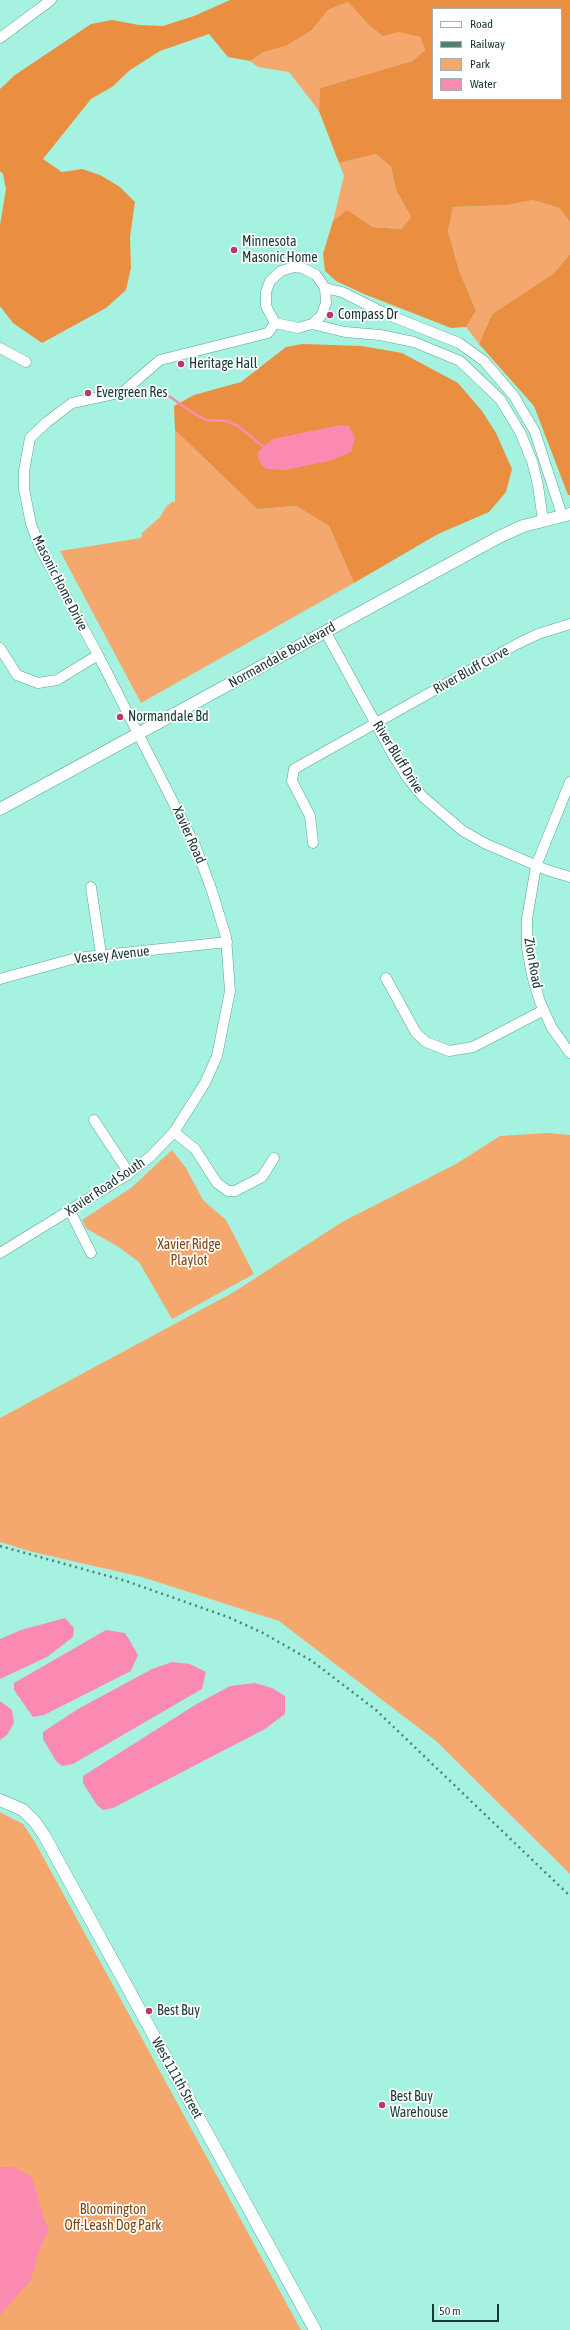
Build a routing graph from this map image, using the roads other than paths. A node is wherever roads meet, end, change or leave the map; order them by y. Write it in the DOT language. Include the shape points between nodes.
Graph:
graph roads {
  1 [pos="51,0"];
  2 [pos="0,38"];
  3 [pos="325,288"];
  4 [pos="275,324"];
  5 [pos="312,324"];
  6 [pos="0,348"];
  7 [pos="26,362"];
  8 [pos="566,515"];
  9 [pos="543,521"];
  10 [pos="570,624"];
  11 [pos="325,632"];
  12 [pos="0,648"];
  13 [pos="98,655"];
  14 [pos="376,724"];
  15 [pos="137,734"];
  16 [pos="570,782"];
  17 [pos="0,809"];
  18 [pos="313,843"];
  19 [pos="536,866"];
  20 [pos="570,877"];
  21 [pos="91,887"];
  22 [pos="227,942"];
  23 [pos="101,954"];
  24 [pos="386,978"];
  25 [pos="0,979"];
  26 [pos="544,1010"];
  27 [pos="570,1053"];
  28 [pos="94,1120"];
  29 [pos="174,1132"];
  30 [pos="274,1158"];
  31 [pos="129,1173"];
  32 [pos="70,1211"];
  33 [pos="0,1253"];
  34 [pos="91,1253"];
  35 [pos="0,1800"];
  36 [pos="315,2330"];
  1 -- 2 [label="street"];
  3 -- 4 [label="street" via="316,275 303,268 294,267 281,271 270,281 266,292 266,306"];
  3 -- 5 [label="street" via="326,303 321,316"];
  3 -- 8 [label="street" via="342,292 386,314 459,343 484,361 514,396 535,432"];
  4 -- 5 [label="street" via="298,328"];
  4 -- 13 [label="street, Masonic Home Drive" via="268,332 160,360 123,392 72,403 30,438 24,471 24,489 31,524 48,563"];
  5 -- 9 [label="street" via="345,332 380,334 414,342 460,361 500,399 520,432 532,462"];
  6 -- 7 [label="street"];
  8 -- 9 [label="street, Normandale Boulevard"];
  9 -- 11 [label="street, Normandale Boulevard" via="499,537"];
  10 -- 14 [label="street, River Bluff Curve" via="517,644"];
  11 -- 14 [label="street, River Bluff Drive"];
  11 -- 15 [label="street, Normandale Boulevard"];
  12 -- 13 [label="street" via="17,675 38,683 57,680"];
  13 -- 15 [label="street, Masonic Home Drive"];
  14 -- 18 [label="street, River Bluff Curve" via="294,769 292,781 310,816"];
  14 -- 19 [label="street, River Bluff Drive" via="407,777 423,798 442,816 486,844"];
  15 -- 17 [label="street, Normandale Boulevard"];
  15 -- 22 [label="street, Xavier Road" via="195,845"];
  16 -- 19 [label="street, Zion Road"];
  19 -- 20 [label="street, River Bluff Drive"];
  19 -- 26 [label="street, Zion Road" via="527,919 527,948 532,976"];
  21 -- 23 [label="street"];
  22 -- 23 [label="street, Vessey Avenue"];
  22 -- 29 [label="street, Xavier Road South" via="230,991 216,1056 201,1090"];
  23 -- 25 [label="street, Vessey Avenue" via="76,958"];
  24 -- 26 [label="street" via="416,1033 426,1042 449,1051 473,1047"];
  26 -- 27 [label="street, Zion Road" via="552,1028"];
  28 -- 31 [label="street"];
  29 -- 30 [label="street" via="195,1149 217,1183 228,1191 235,1191 262,1177"];
  29 -- 31 [label="street, Xavier Road South" via="151,1156"];
  31 -- 32 [label="street, Xavier Road South"];
  32 -- 33 [label="street, Xavier Road South"];
  32 -- 34 [label="street"];
  35 -- 36 [label="street, West 111th Street" via="23,1810 44,1835"];
}
